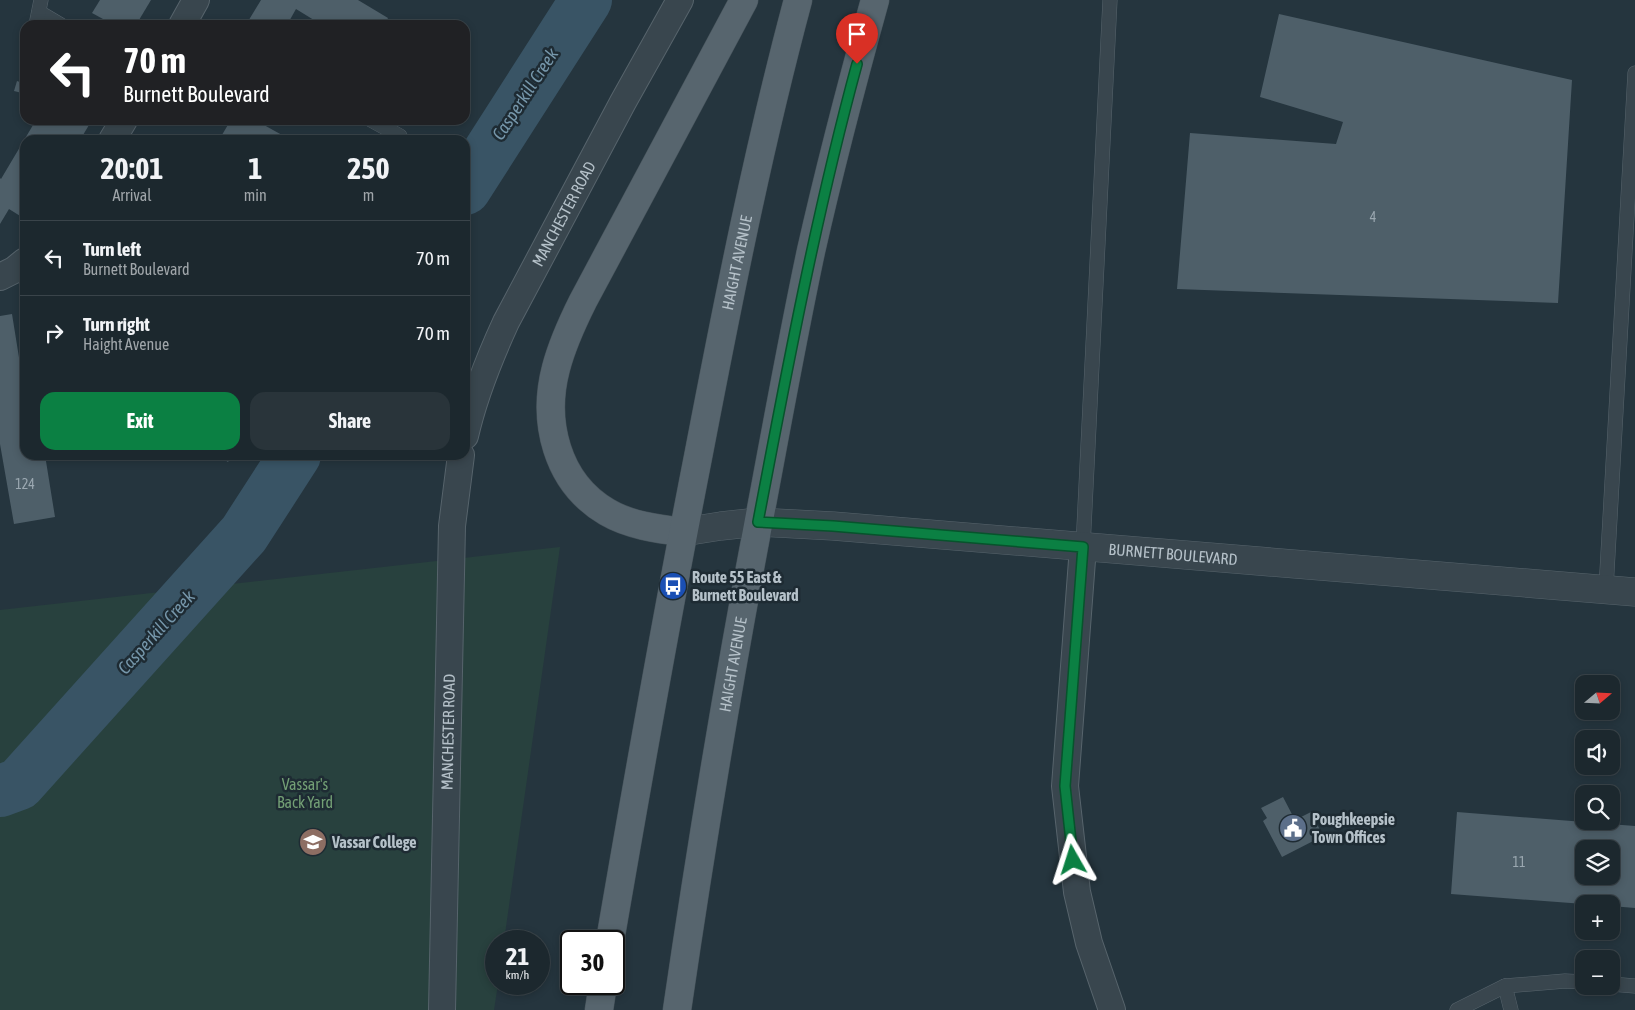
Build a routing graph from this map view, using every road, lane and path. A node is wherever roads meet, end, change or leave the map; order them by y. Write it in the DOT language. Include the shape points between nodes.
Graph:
graph roads {
  1 [pos="680,0"];
  2 [pos="744,0"];
  3 [pos="798,0"];
  4 [pos="875,0"];
  5 [pos="1110,0"];
  6 [pos="39,12"];
  7 [pos="53,20"];
  8 [pos="1635,74"];
  9 [pos="380,125"];
  10 [pos="398,135"];
  11 [pos="20,264"];
  12 [pos="0,277"];
  13 [pos="470,417"];
  14 [pos="460,460"];
  15 [pos="758,522"];
  16 [pos="683,532"];
  17 [pos="1083,547"];
  18 [pos="1606,589"];
  19 [pos="1635,592"];
  20 [pos="612,930"];
  21 [pos="1575,982"];
  22 [pos="1620,985"];
  23 [pos="1505,986"];
  24 [pos="1635,986"];
  25 [pos="601,995"];
  26 [pos="442,1010"];
  27 [pos="599,1010"];
  28 [pos="677,1010"];
  29 [pos="1112,1010"];
  30 [pos="1457,1010"];
  31 [pos="1511,1010"];
  1 -- 13 [label="street, MANCHESTER ROAD" via="506,322 478,387"];
  2 -- 16 [label="main road" via="583,301 562,348 552,391 554,442 578,487 606,511 622,519 660,530"];
  3 -- 16 [label="main road, HAIGHT AVENUE" via="747,212"];
  4 -- 15 [label="main road, HAIGHT AVENUE" via="847,100 811,254"];
  5 -- 17 [label="lane"];
  6 -- 7 [label="lane"];
  8 -- 18 [label="lane"];
  9 -- 10 [label="lane"];
  11 -- 12 [label="street"];
  14 -- 26 [label="street, MANCHESTER ROAD" via="452,526"];
  15 -- 16 [label="street, BURNETT BOULEVARD"];
  15 -- 17 [label="street, BURNETT BOULEVARD"];
  15 -- 28 [label="main road, HAIGHT AVENUE" via="714,770"];
  16 -- 20 [label="main road, HAIGHT AVENUE"];
  17 -- 18 [label="street, BURNETT BOULEVARD"];
  17 -- 29 [label="street" via="1065,786 1076,892"];
  18 -- 19 [label="street, BURNETT BOULEVARD"];
  21 -- 23 [label="lane"];
  22 -- 24 [label="lane"];
  23 -- 30 [label="lane"];
  23 -- 31 [label="lane"];
  25 -- 27 [label="main road"];
}
